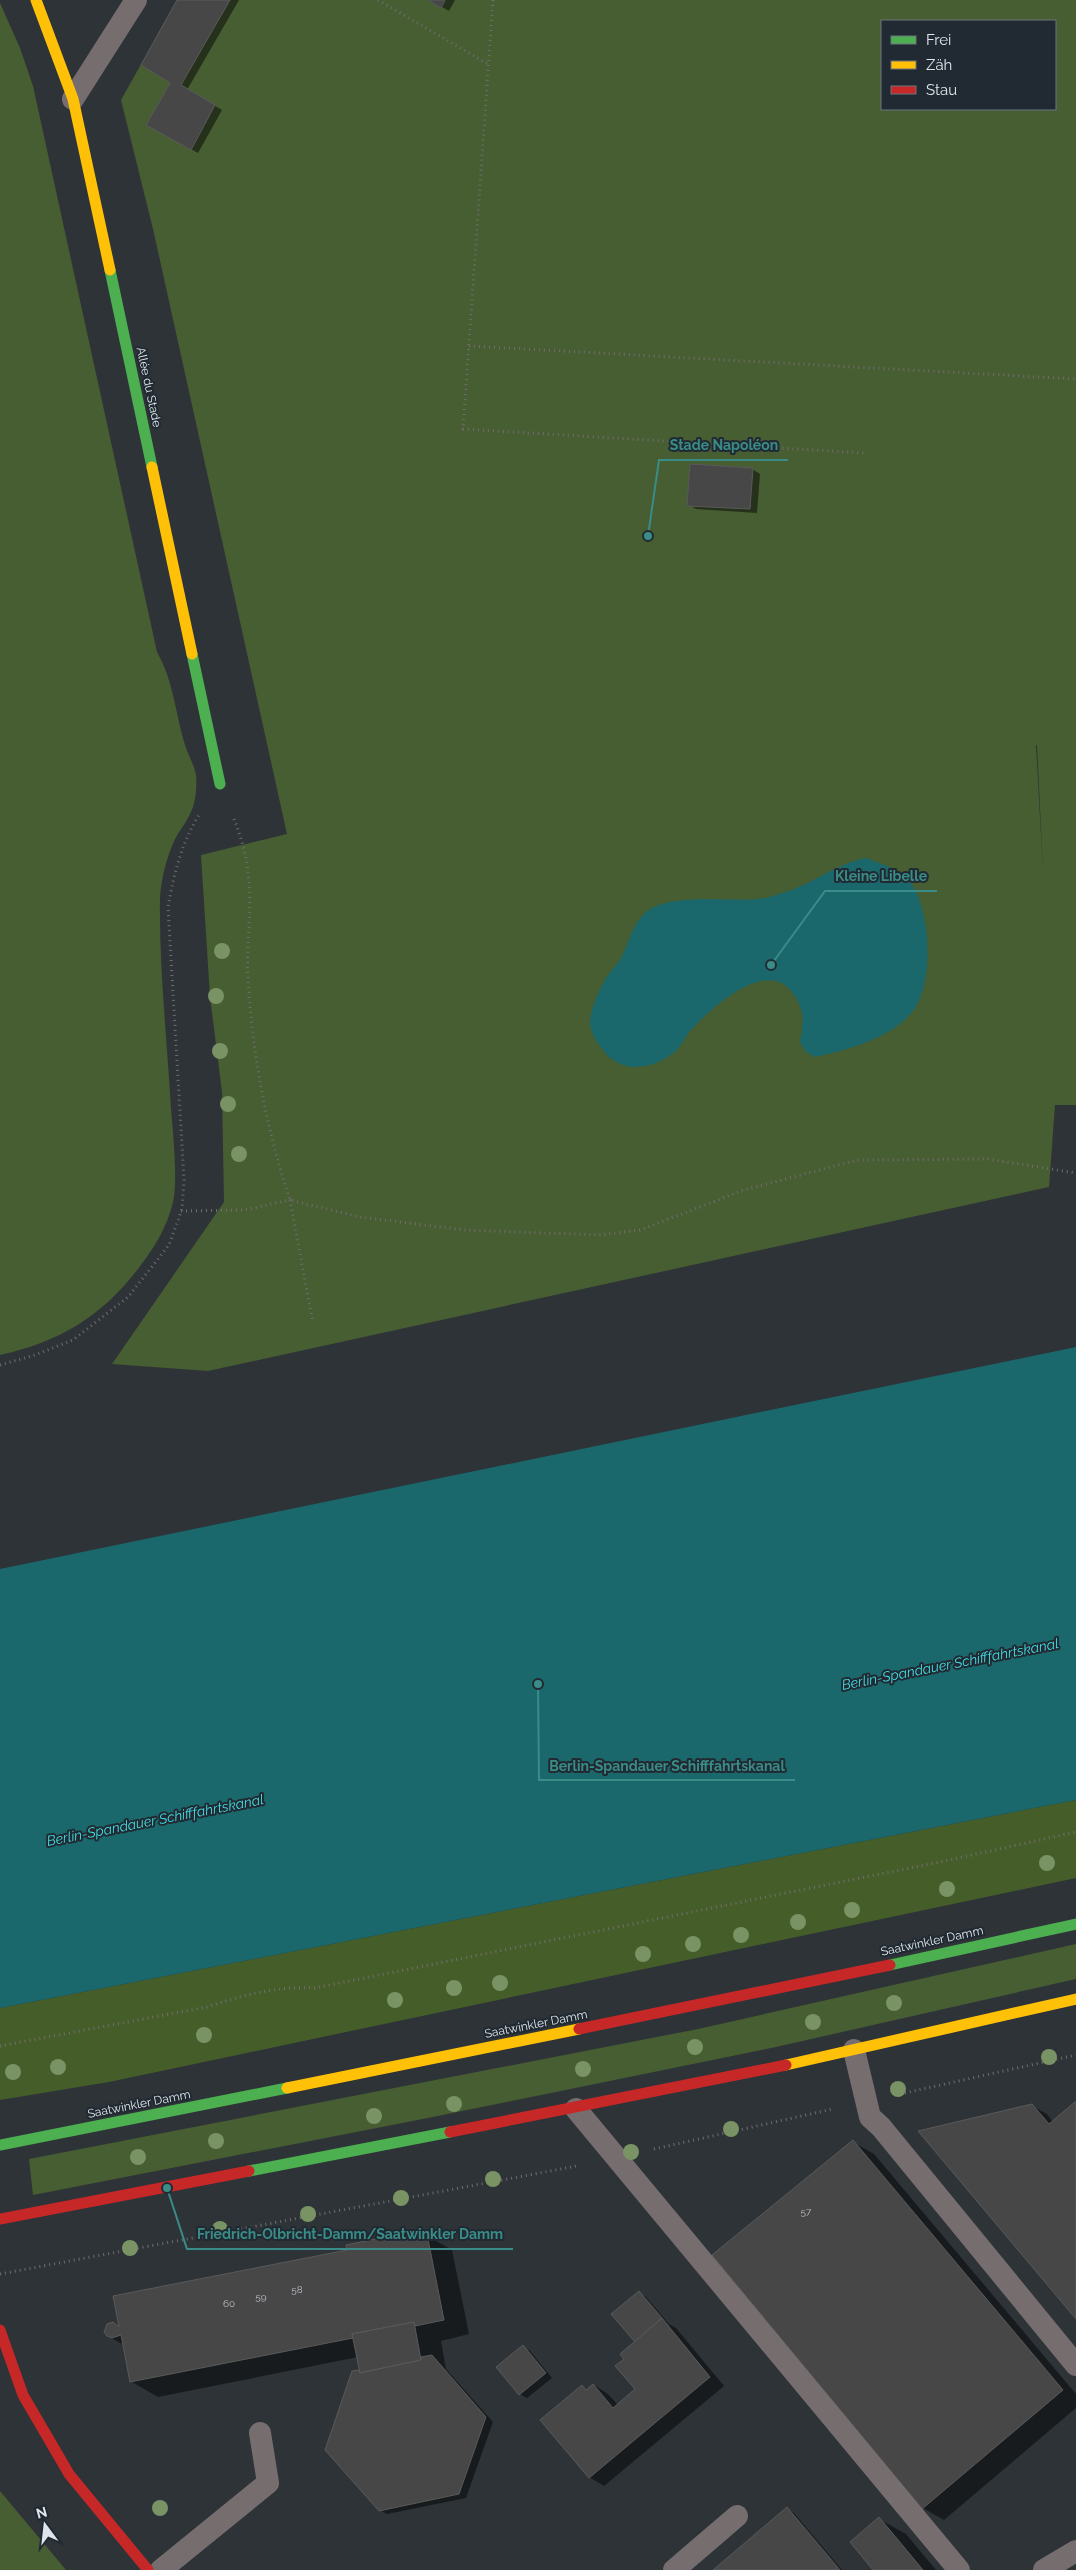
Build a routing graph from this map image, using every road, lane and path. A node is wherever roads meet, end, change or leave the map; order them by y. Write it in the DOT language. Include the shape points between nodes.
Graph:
graph roads {
  1 [pos="36,0"];
  2 [pos="136,0"];
  3 [pos="378,0"];
  4 [pos="493,0"];
  5 [pos="488,64"];
  6 [pos="73,99"];
  7 [pos="469,346"];
  8 [pos="1076,379"];
  9 [pos="864,453"];
  10 [pos="220,784"];
  11 [pos="242,839"];
  12 [pos="1076,1172"];
  13 [pos="290,1200"];
  14 [pos="181,1211"];
  15 [pos="314,1323"];
  16 [pos="0,1364"];
  17 [pos="1076,1832"];
  18 [pos="1076,1924"];
  19 [pos="1076,1999"];
  20 [pos="0,2046"];
  21 [pos="854,2050"];
  22 [pos="1076,2055"];
  23 [pos="866,2102"];
  24 [pos="576,2109"];
  25 [pos="0,2145"];
  26 [pos="617,2158"];
  27 [pos="0,2219"];
  28 [pos="0,2274"];
  29 [pos="0,2330"];
  30 [pos="1076,2365"];
  31 [pos="260,2433"];
  32 [pos="737,2516"];
  33 [pos="1076,2551"];
  34 [pos="148,2570"];
  35 [pos="161,2570"];
  36 [pos="674,2570"];
  37 [pos="959,2570"];
  38 [pos="1044,2570"];
  1 -- 6 [label="main road, Allée du Stade"];
  2 -- 6 [label="lane"];
  3 -- 5 [label="path"];
  4 -- 5 [label="path"];
  5 -- 7 [label="path"];
  6 -- 10 [label="main road, Allée du Stade"];
  7 -- 8 [label="path"];
  7 -- 9 [label="path" via="463,429"];
  10 -- 14 [label="path" via="192,827 176,862 168,907 184,1180"];
  11 -- 13 [label="path" via="249,882 248,975 252,1034 260,1088 278,1165"];
  12 -- 13 [label="path" via="988,1159 857,1160 744,1190 640,1230 599,1235 464,1230 360,1217"];
  13 -- 14 [label="path" via="244,1210"];
  13 -- 15 [label="path"];
  14 -- 16 [label="path" via="169,1245 128,1297 97,1324 73,1340"];
  17 -- 20 [label="path" via="315,1988 292,1987 239,1996 207,2007"];
  18 -- 25 [label="main road, Saatwinkler Damm" via="741,1997"];
  19 -- 21 [label="main road"];
  21 -- 23 [label="lane"];
  21 -- 24 [label="main road"];
  22 -- 23 [label="path"];
  23 -- 26 [label="path"];
  23 -- 30 [label="lane" via="870,2117"];
  24 -- 26 [label="lane"];
  24 -- 27 [label="main road"];
  26 -- 28 [label="path"];
  26 -- 37 [label="lane"];
  29 -- 34 [label="main road" via="24,2395 69,2474"];
  31 -- 35 [label="lane" via="268,2483"];
  32 -- 36 [label="lane"];
  33 -- 38 [label="lane"];
}
